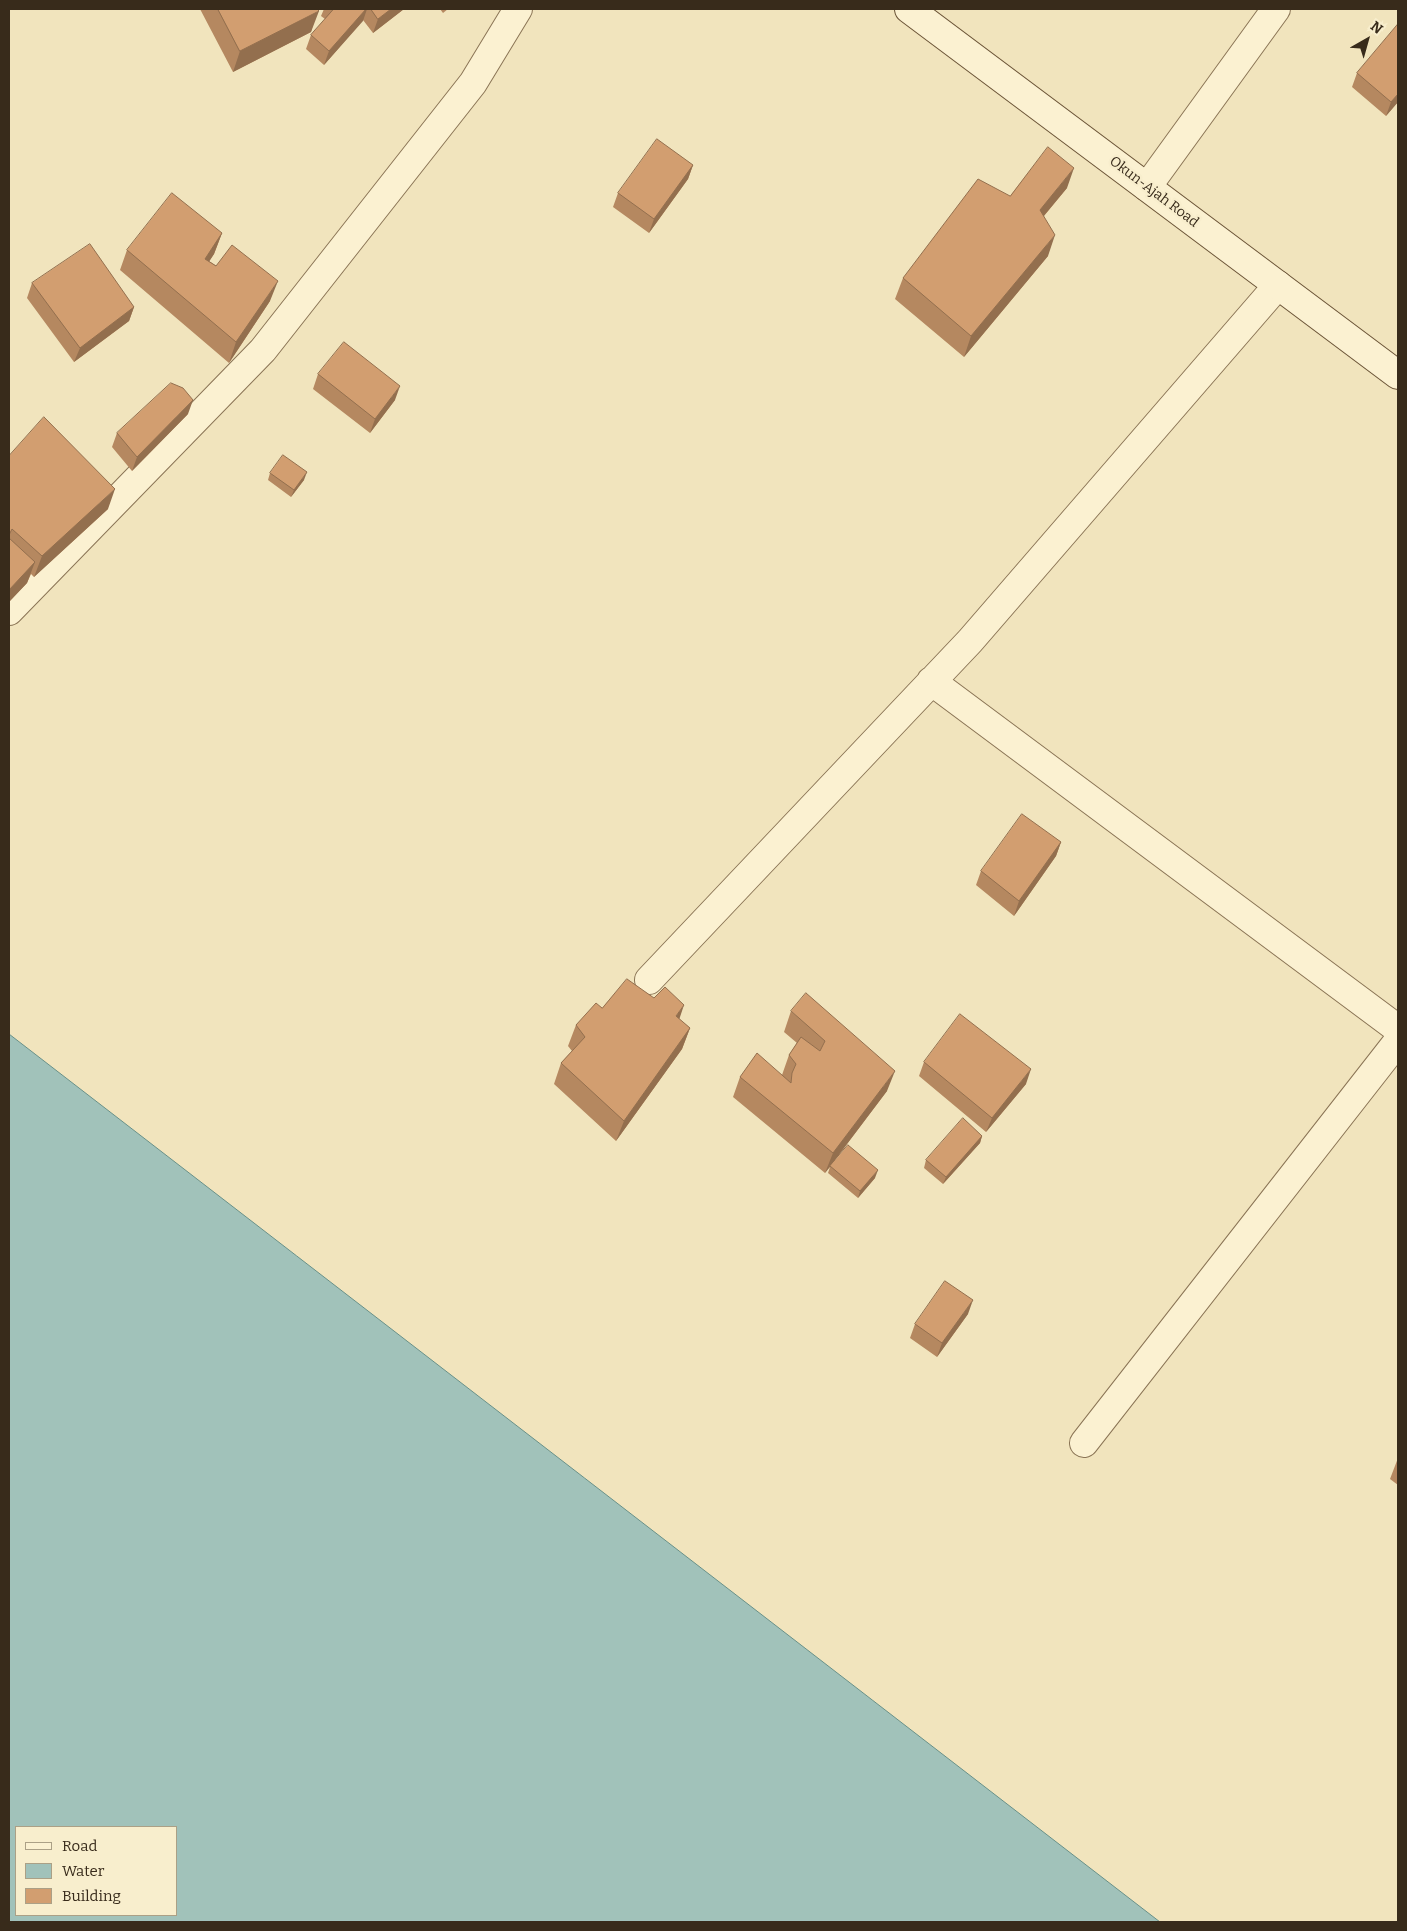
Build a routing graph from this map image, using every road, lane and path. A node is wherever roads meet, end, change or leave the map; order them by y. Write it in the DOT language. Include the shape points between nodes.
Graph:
graph roads {
  1 [pos="518,9"];
  2 [pos="909,9"];
  3 [pos="1276,9"];
  4 [pos="1147,187"];
  5 [pos="1278,285"];
  6 [pos="1398,375"];
  7 [pos="9,611"];
  8 [pos="931,681"];
  9 [pos="649,980"];
  10 [pos="1398,1029"];
  11 [pos="1398,1040"];
  12 [pos="1084,1443"];
  1 -- 7 [label="street" via="473,83 263,350"];
  2 -- 4 [label="street, Okun-Ajah Road"];
  3 -- 4 [label="street"];
  4 -- 5 [label="street, Okun-Ajah Road"];
  5 -- 6 [label="street, Okun-Ajah Road"];
  5 -- 8 [label="street" via="970,641"];
  8 -- 9 [label="street"];
  8 -- 10 [label="street"];
  11 -- 12 [label="street"];
}
